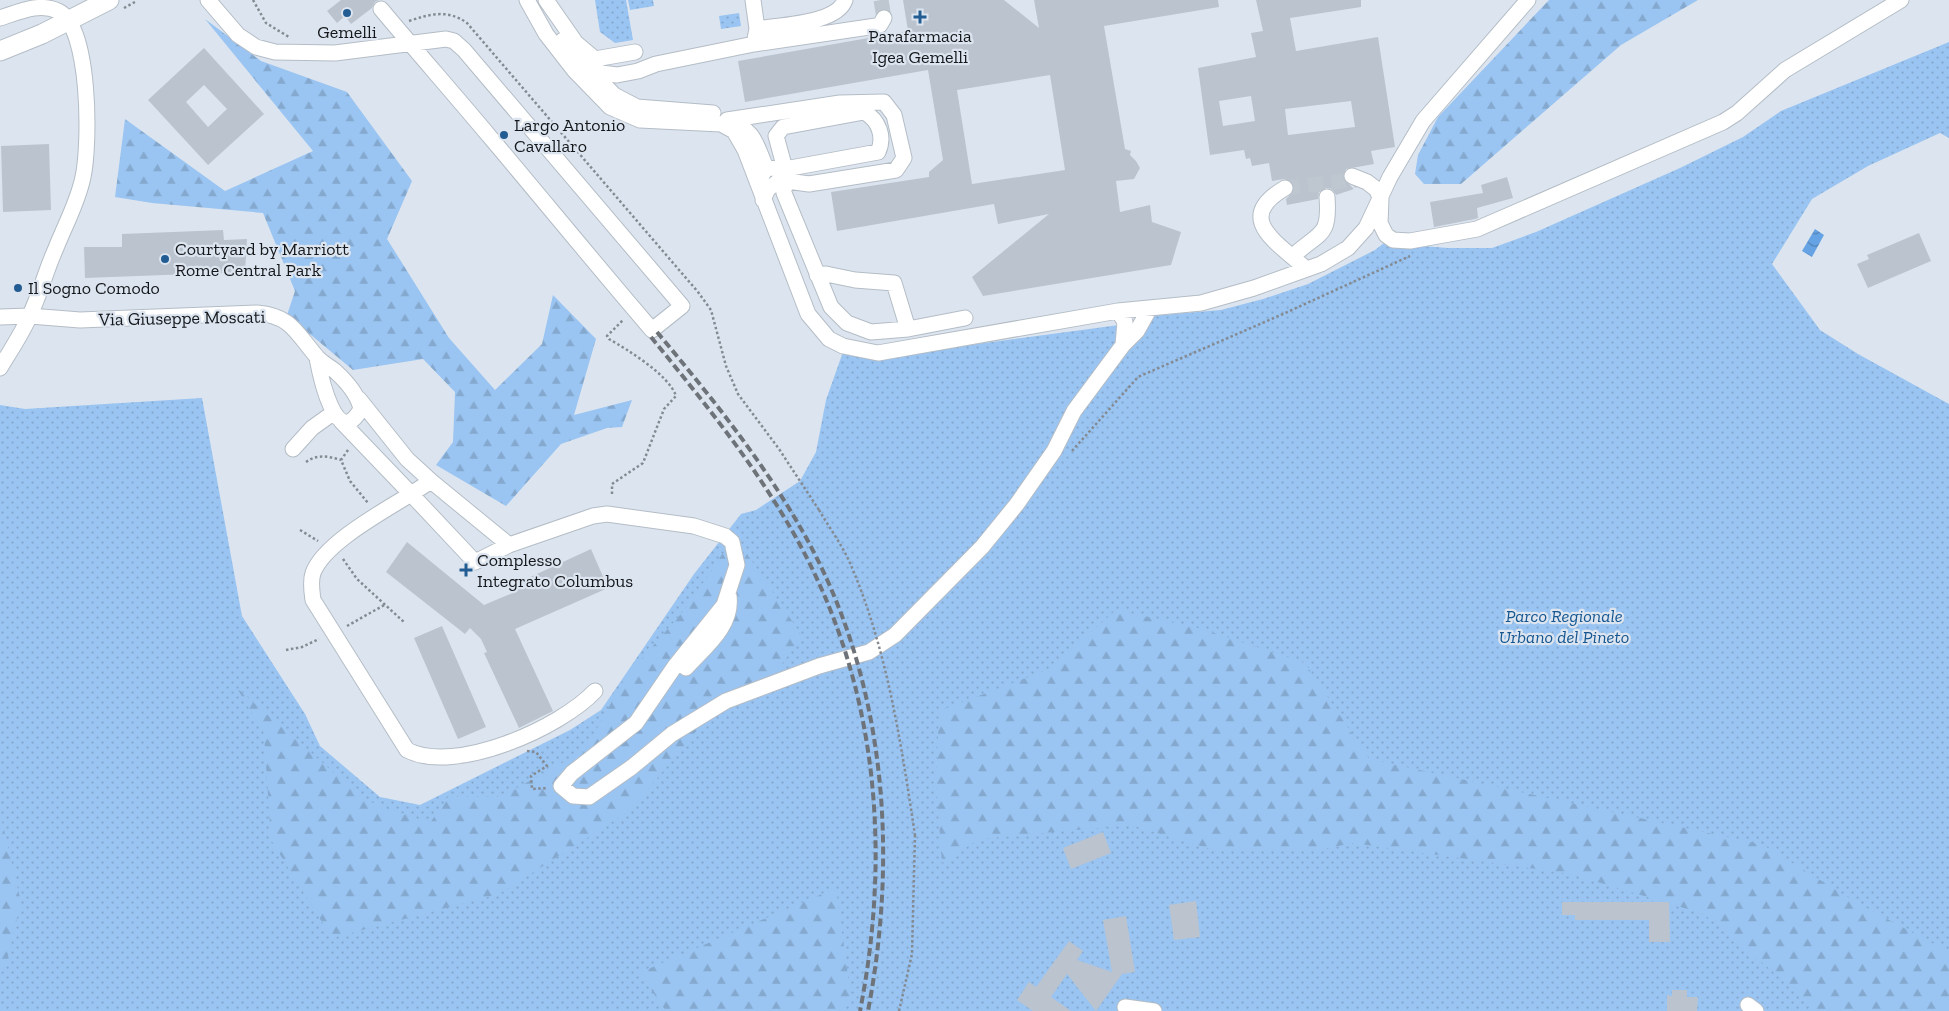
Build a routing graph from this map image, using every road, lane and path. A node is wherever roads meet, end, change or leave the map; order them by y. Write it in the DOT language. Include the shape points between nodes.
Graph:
graph roads {
  1 [pos="109,0"];
  2 [pos="253,0"];
  3 [pos="526,0"];
  4 [pos="535,0"];
  5 [pos="546,0"];
  6 [pos="753,0"];
  7 [pos="845,0"];
  8 [pos="1528,0"];
  9 [pos="1901,0"];
  10 [pos="215,3"];
  11 [pos="381,9"];
  12 [pos="0,18"];
  13 [pos="884,18"];
  14 [pos="69,20"];
  15 [pos="395,26"];
  16 [pos="756,36"];
  17 [pos="293,38"];
  18 [pos="412,45"];
  19 [pos="1,52"];
  20 [pos="635,52"];
  21 [pos="582,62"];
  22 [pos="730,125"];
  23 [pos="766,168"];
  24 [pos="787,174"];
  25 [pos="1352,176"];
  26 [pos="757,183"];
  27 [pos="1285,188"];
  28 [pos="1327,197"];
  29 [pos="1381,199"];
  30 [pos="763,200"];
  31 [pos="1419,252"];
  32 [pos="1293,256"];
  33 [pos="1306,269"];
  34 [pos="817,275"];
  35 [pos="1150,308"];
  36 [pos="635,310"];
  37 [pos="1118,311"];
  38 [pos="30,316"];
  39 [pos="0,317"];
  40 [pos="965,318"];
  41 [pos="908,329"];
  42 [pos="1123,345"];
  43 [pos="317,358"];
  44 [pos="0,368"];
  45 [pos="359,399"];
  46 [pos="337,417"];
  47 [pos="293,449"];
  48 [pos="1070,452"];
  49 [pos="342,460"];
  50 [pos="306,462"];
  51 [pos="431,481"];
  52 [pos="411,494"];
  53 [pos="612,494"];
  54 [pos="510,546"];
  55 [pos="729,592"];
  56 [pos="686,668"];
  57 [pos="595,691"];
  58 [pos="511,743"];
  59 [pos="562,786"];
  60 [pos="1125,1007"];
  61 [pos="899,1011"];
  62 [pos="1154,1011"];
  1 -- 14 [label="main road"];
  2 -- 17 [label="path" via="266,23"];
  3 -- 22 [label="street" via="557,48 610,107 640,120"];
  4 -- 21 [label="street" via="546,20"];
  5 -- 20 [label="street" via="576,43 595,59"];
  6 -- 16 [label="street"];
  7 -- 16 [label="street" via="839,11 828,17"];
  8 -- 29 [label="street" via="1423,121 1390,177"];
  9 -- 29 [label="street" via="1785,70 1723,122 1477,229 1410,241 1393,240 1386,235 1380,223"];
  10 -- 18 [label="street" via="242,38 256,47 275,52 320,54"];
  11 -- 15 [label="street"];
  12 -- 14 [label="street" via="42,7 57,10"];
  13 -- 16 [label="street" via="876,26"];
  14 -- 19 [label="main road"];
  14 -- 38 [label="street" via="81,53 86,104 86,160 80,190"];
  15 -- 18 [label="street"];
  15 -- 61 [label="path, bridge" via="443,13 457,16 470,26 706,302 738,394 779,449 850,562 884,665 915,835 912,954"];
  16 -- 21 [label="street" via="618,75 601,73"];
  18 -- 36 [label="street"];
  18 -- 36 [label="street" via="446,39 459,45 682,306 652,330"];
  21 -- 22 [label="street" via="614,95 637,107 716,113"];
  22 -- 23 [label="street" via="744,126 751,134"];
  22 -- 24 [label="street" via="840,103 884,102 894,115 904,158 896,170 809,184"];
  22 -- 26 [label="street" via="745,150"];
  23 -- 24 [label="street"];
  23 -- 26 [label="street"];
  24 -- 24 [label="street" via="878,152 881,145 873,117 864,112 783,127 776,136"];
  24 -- 30 [label="street" via="768,188"];
  24 -- 34 [label="street" via="784,193"];
  25 -- 29 [label="street" via="1376,189"];
  26 -- 30 [label="street"];
  27 -- 32 [label="street" via="1270,197 1262,207 1260,220 1268,237"];
  28 -- 32 [label="street" via="1328,224"];
  29 -- 33 [label="street" via="1366,228 1348,248"];
  30 -- 37 [label="street" via="808,314 828,339 843,346 878,353 906,350"];
  31 -- 48 [label="path" via="1138,376"];
  32 -- 33 [label="street"];
  33 -- 35 [label="street" via="1224,298"];
  34 -- 41 [label="street" via="830,307 847,323 872,332"];
  34 -- 41 [label="street" via="894,282"];
  35 -- 37 [label="street"];
  35 -- 42 [label="street" via="1137,331"];
  36 -- 53 [label="path" via="607,336 608,340 649,364 676,396 664,409 643,463 612,484"];
  37 -- 42 [label="street" via="1125,322"];
  38 -- 39 [label="street, Via Giuseppe Moscati"];
  38 -- 43 [label="street, Via Giuseppe Moscati" via="80,320 264,314 279,318 296,330"];
  38 -- 44 [label="street"];
  40 -- 41 [label="street"];
  42 -- 59 [label="street" via="1074,412 1054,451 1017,504 982,547 895,635 869,652 819,666 726,700 672,734 589,797 573,796"];
  43 -- 45 [label="street, Via Giuseppe Moscati" via="336,372"];
  43 -- 46 [label="street, Via Giuseppe Moscati" via="321,384"];
  45 -- 46 [label="street" via="361,409 357,416 350,421"];
  45 -- 51 [label="street, Via Giuseppe Moscati" via="407,459"];
  46 -- 47 [label="street" via="312,428"];
  46 -- 52 [label="street"];
  49 -- 50 [label="path" via="314,456"];
  51 -- 52 [label="street"];
  51 -- 54 [label="street, Via Giuseppe Moscati"];
  52 -- 54 [label="street" via="475,562"];
  52 -- 58 [label="street" via="349,533 323,557 313,574 313,600 407,750 418,756 442,758"];
  54 -- 55 [label="street" via="606,514 694,526 725,536 732,542 737,565"];
  55 -- 56 [label="street" via="731,608 726,623"];
  55 -- 59 [label="street" via="724,604 675,666 636,723 572,772"];
  57 -- 58 [label="street" via="577,707"];
  58 -- 59 [label="path" via="515,749 536,752 547,766 531,776 532,789"];
  60 -- 62 [label="street"];
}
